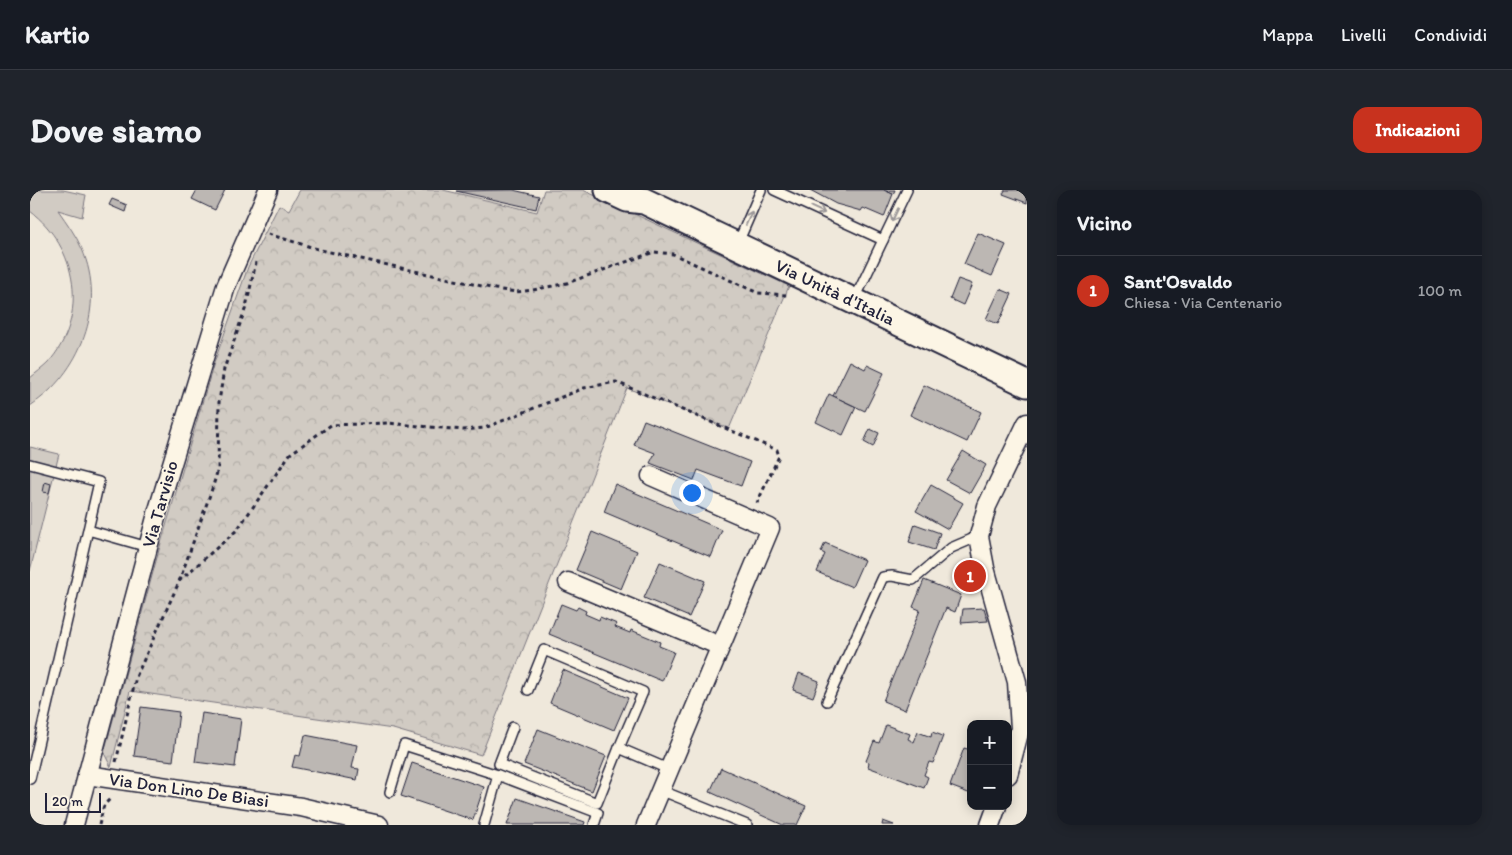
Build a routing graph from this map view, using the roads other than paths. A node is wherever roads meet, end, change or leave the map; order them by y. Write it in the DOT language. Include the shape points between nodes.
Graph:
graph roads {
  1 [pos="268,190"];
  2 [pos="608,190"];
  3 [pos="761,190"];
  4 [pos="774,190"];
  5 [pos="907,190"];
  6 [pos="642,194"];
  7 [pos="883,240"];
  8 [pos="737,245"];
  9 [pos="853,302"];
  10 [pos="1027,384"];
  11 [pos="1027,423"];
  12 [pos="30,464"];
  13 [pos="651,476"];
  14 [pos="88,530"];
  15 [pos="979,536"];
  16 [pos="148,547"];
  17 [pos="568,582"];
  18 [pos="720,646"];
  19 [pos="528,690"];
  20 [pos="827,702"];
  21 [pos="513,727"];
  22 [pos="1024,730"];
  23 [pos="620,748"];
  24 [pos="1012,765"];
  25 [pos="668,769"];
  26 [pos="87,775"];
  27 [pos="498,775"];
  28 [pos="30,779"];
  29 [pos="660,790"];
  30 [pos="390,792"];
  31 [pos="996,810"];
  32 [pos="74,825"];
  33 [pos="379,825"];
  34 [pos="484,825"];
  35 [pos="594,825"];
  36 [pos="646,825"];
  37 [pos="747,825"];
  38 [pos="990,825"];
  1 -- 16 [label="street, Via Tarvisio" via="226,286"];
  2 -- 6 [label="main road, Via Unità d'Italia" via="627,198"];
  8 -- 3 [label="lane, one-way"];
  4 -- 7 [label="lane, one-way"];
  5 -- 7 [label="lane, one-way"];
  6 -- 8 [label="main road, Via Unità d'Italia"];
  7 -- 9 [label="lane"];
  8 -- 9 [label="main road, Via Unità d'Italia"];
  9 -- 10 [label="main road, Via Unità d'Italia"];
  11 -- 15 [label="street" via="987,506"];
  12 -- 14 [label="lane" via="99,482"];
  13 -- 18 [label="street" via="770,528"];
  14 -- 16 [label="lane"];
  14 -- 28 [label="lane"];
  15 -- 20 [label="lane" via="951,548 913,580 883,577"];
  15 -- 22 [label="street" via="1017,682"];
  16 -- 26 [label="street, Via Tarvisio"];
  17 -- 18 [label="street"];
  18 -- 25 [label="street"];
  19 -- 23 [label="lane" via="544,650 643,692"];
  21 -- 23 [label="lane" via="499,764 597,804"];
  22 -- 24 [label="street"];
  23 -- 25 [label="lane"];
  25 -- 29 [label="street"];
  26 -- 32 [label="street, Via Tarvisio"];
  26 -- 33 [label="street, Via Don Lino De Biasi" via="301,807"];
  27 -- 30 [label="lane" via="404,745"];
  27 -- 34 [label="lane"];
  27 -- 35 [label="lane" via="598,813"];
  29 -- 36 [label="street"];
  29 -- 37 [label="lane"];
  31 -- 38 [label="street"];
}
